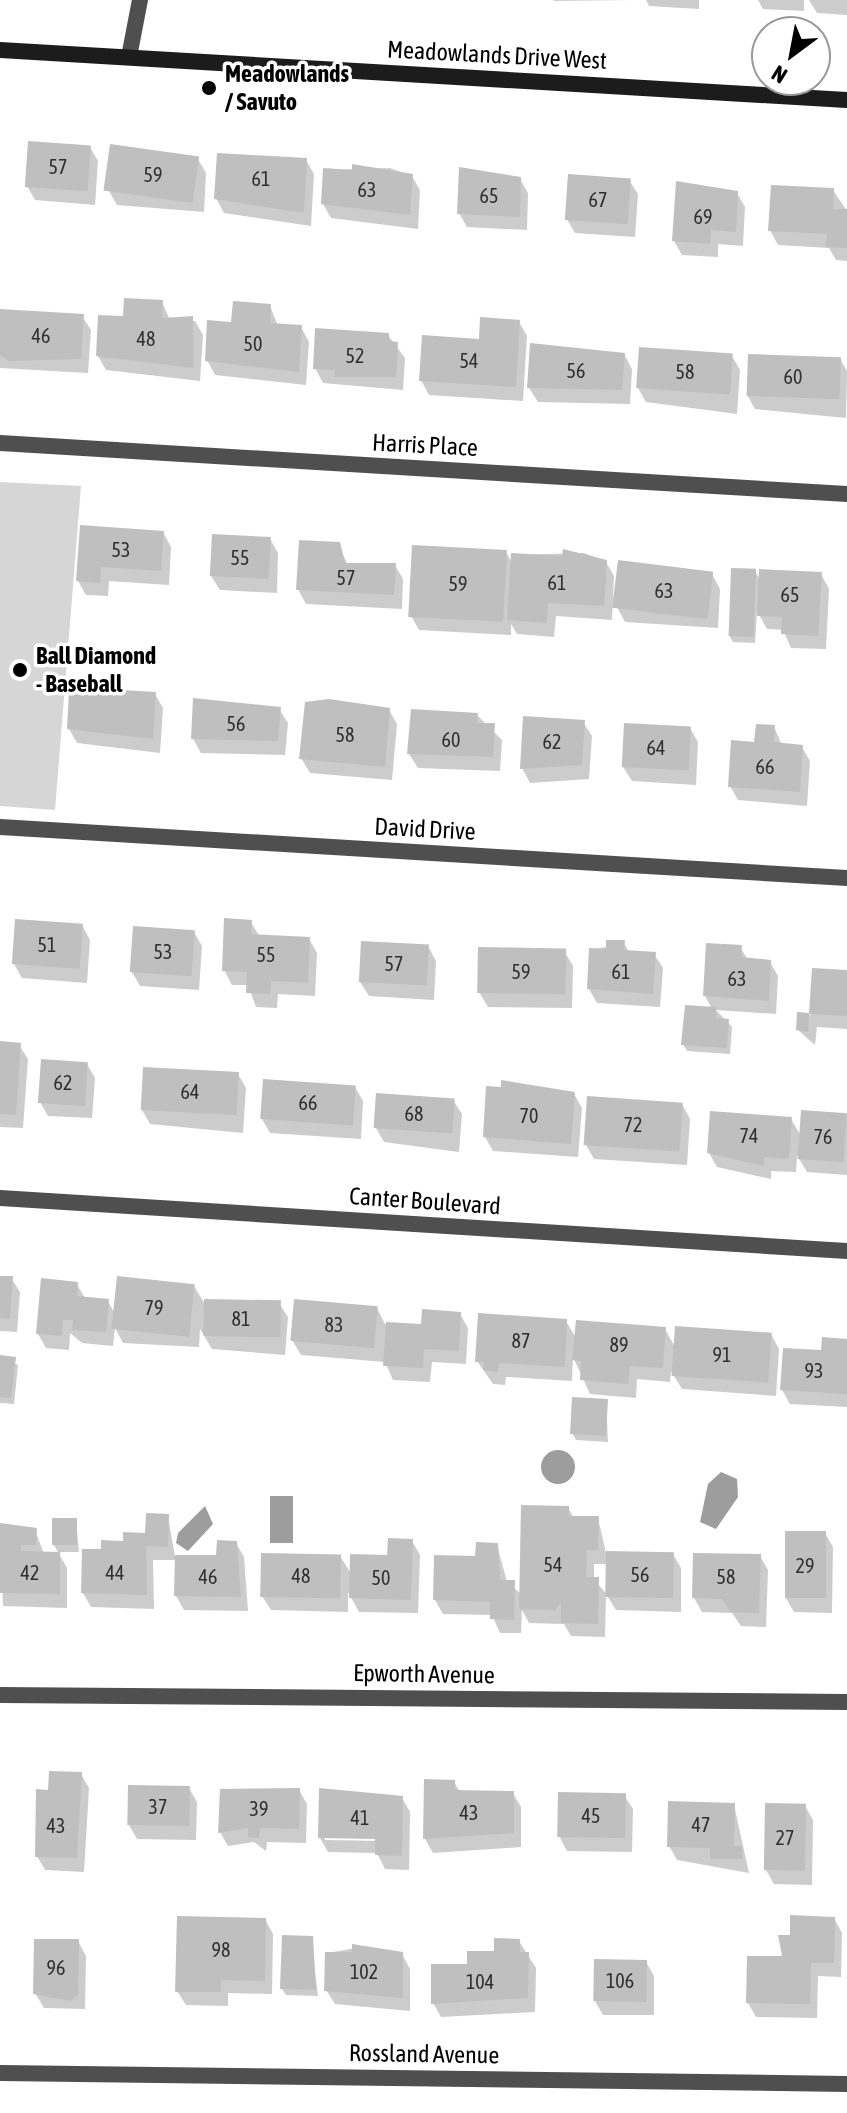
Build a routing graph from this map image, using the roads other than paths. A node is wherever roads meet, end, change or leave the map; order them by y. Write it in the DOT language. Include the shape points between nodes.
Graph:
graph roads {
  1 [pos="140,0"];
  2 [pos="0,50"];
  3 [pos="129,57"];
  4 [pos="847,100"];
  5 [pos="0,443"];
  6 [pos="847,494"];
  7 [pos="0,827"];
  8 [pos="847,878"];
  9 [pos="0,1198"];
  10 [pos="847,1251"];
  11 [pos="0,1695"];
  12 [pos="847,1702"];
  13 [pos="0,2073"];
  14 [pos="847,2084"];
  1 -- 3 [label="street"];
  2 -- 3 [label="main road, Meadowlands Drive West"];
  3 -- 4 [label="main road, Meadowlands Drive West"];
  5 -- 6 [label="street, Harris Place"];
  7 -- 8 [label="street, David Drive"];
  9 -- 10 [label="street, Canter Boulevard"];
  11 -- 12 [label="street, Epworth Avenue"];
  13 -- 14 [label="street, Rossland Avenue"];
}
